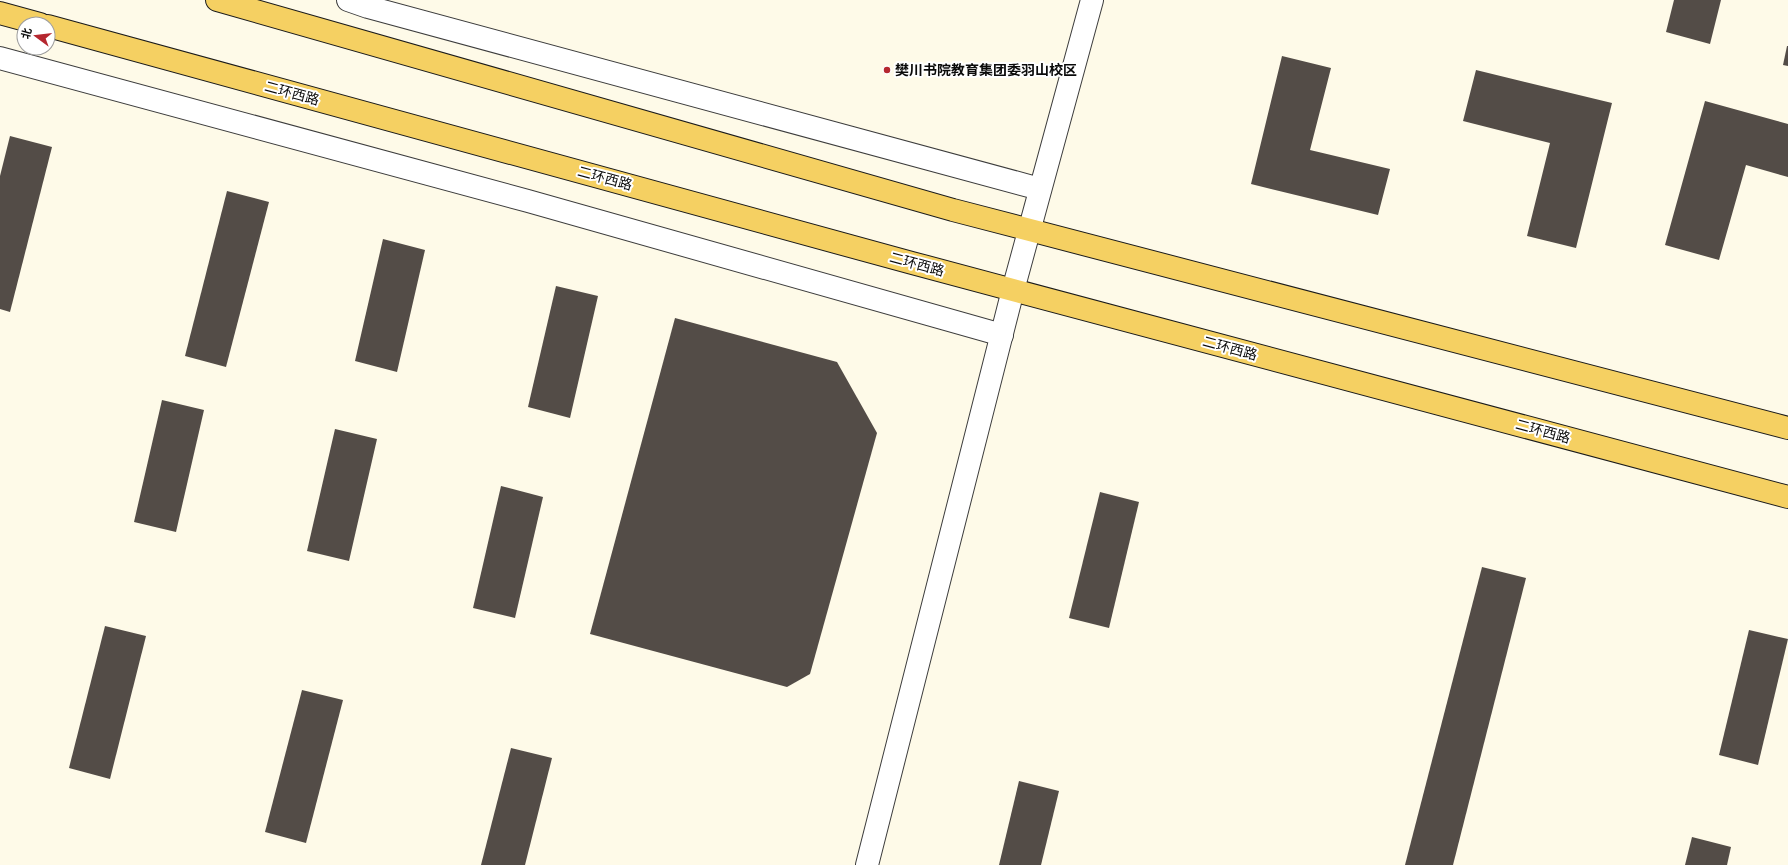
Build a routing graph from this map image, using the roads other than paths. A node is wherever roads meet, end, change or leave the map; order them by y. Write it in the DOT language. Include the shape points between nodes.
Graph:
graph roads {
  1 [pos="217,0"];
  2 [pos="348,0"];
  3 [pos="1092,0"];
  4 [pos="0,13"];
  5 [pos="16,17"];
  6 [pos="56,28"];
  7 [pos="0,58"];
  8 [pos="1040,189"];
  9 [pos="1029,230"];
  10 [pos="1013,290"];
  11 [pos="1002,335"];
  12 [pos="1788,428"];
  13 [pos="1788,497"];
  14 [pos="867,865"];
  1 -- 9 [label="main road"];
  2 -- 8 [label="street" via="391,14"];
  3 -- 8 [label="street"];
  4 -- 5 [label="main road"];
  6 -- 10 [label="main road, 二环西路"];
  7 -- 11 [label="street" via="528,201"];
  8 -- 9 [label="street"];
  9 -- 10 [label="street"];
  9 -- 12 [label="main road"];
  10 -- 11 [label="street"];
  10 -- 13 [label="main road, 二环西路"];
  11 -- 14 [label="street"];
}
